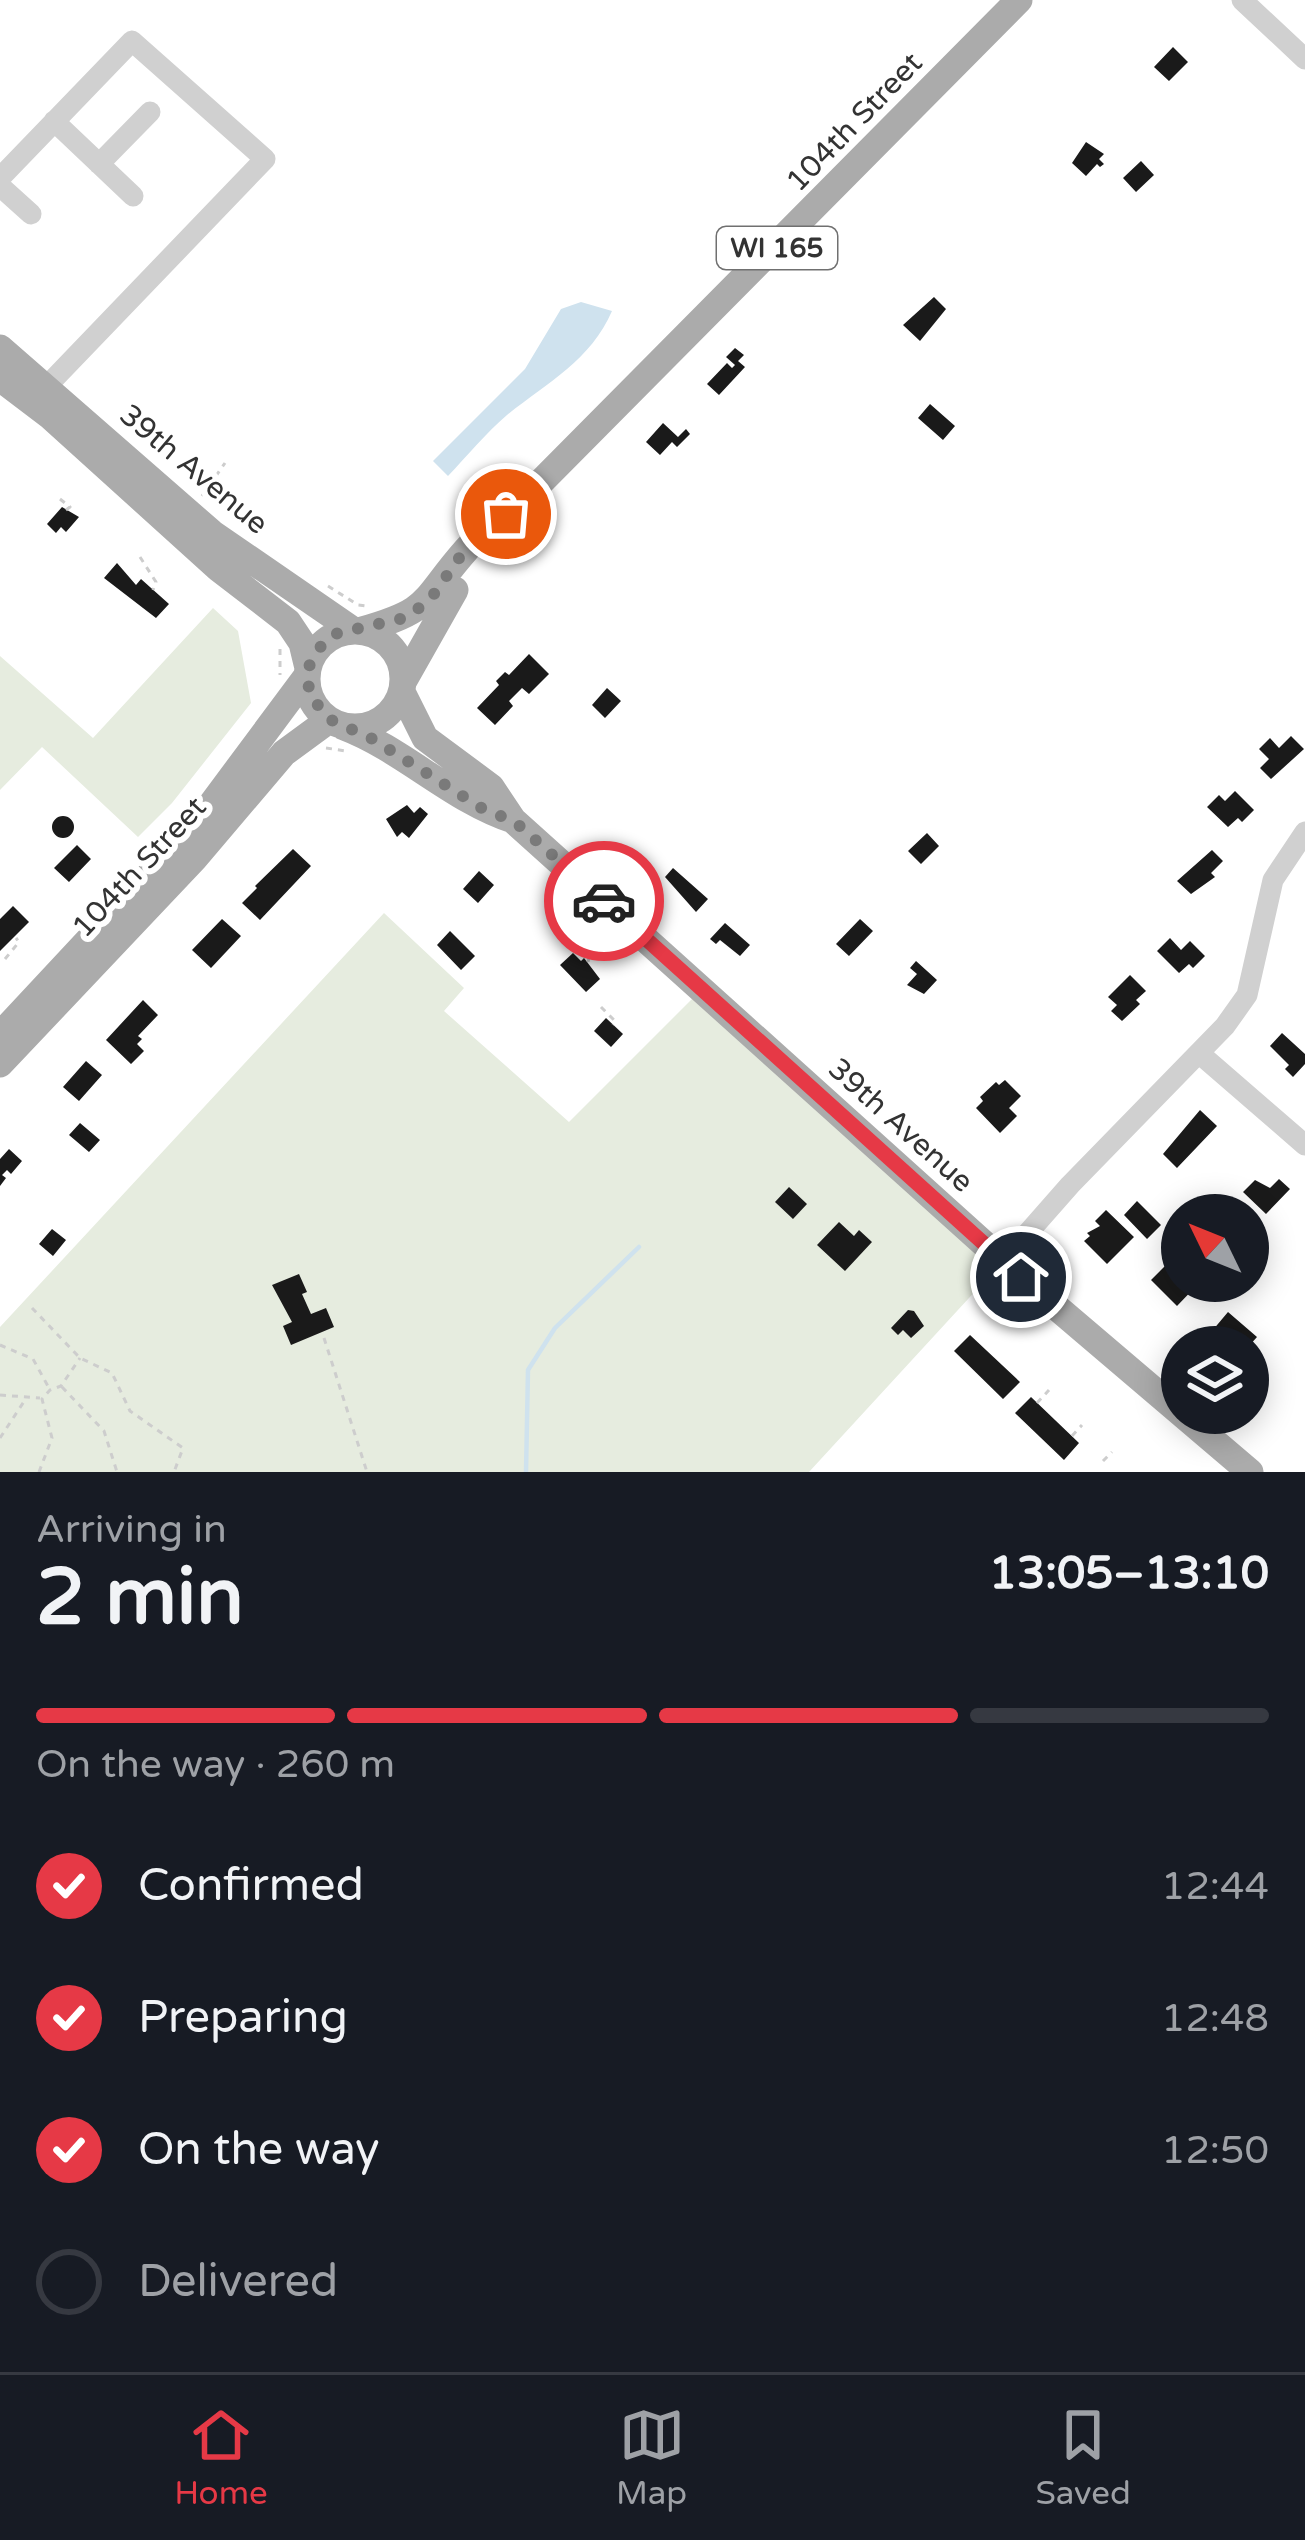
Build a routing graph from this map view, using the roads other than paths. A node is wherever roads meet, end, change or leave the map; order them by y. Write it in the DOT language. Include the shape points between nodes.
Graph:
graph roads {
  1 [pos="1019,0"];
  2 [pos="1242,0"];
  3 [pos="1305,59"];
  4 [pos="150,112"];
  5 [pos="55,121"];
  6 [pos="99,164"];
  7 [pos="0,182"];
  8 [pos="134,196"];
  9 [pos="31,214"];
  10 [pos="0,348"];
  11 [pos="0,378"];
  12 [pos="46,387"];
  13 [pos="531,492"];
  14 [pos="180,520"];
  15 [pos="363,622"];
  16 [pos="307,673"];
  17 [pos="403,687"];
  18 [pos="333,722"];
  19 [pos="513,820"];
  20 [pos="1305,832"];
  21 [pos="0,1034"];
  22 [pos="1200,1054"];
  23 [pos="0,1064"];
  24 [pos="1305,1145"];
  25 [pos="1004,1261"];
  26 [pos="1250,1472"];
  1 -- 13 [label="main road, 104th Street / WI 165"];
  2 -- 3 [label="street"];
  4 -- 6 [label="street"];
  5 -- 6 [label="street"];
  5 -- 7 [label="street"];
  5 -- 12 [label="street" via="132,41 265,159"];
  6 -- 8 [label="street"];
  7 -- 9 [label="street"];
  10 -- 12 [label="main road, 39th Avenue"];
  11 -- 14 [label="main road, 39th Avenue"];
  12 -- 14 [label="main road, 39th Avenue"];
  13 -- 15 [label="main road, 104th Street / WI 165" via="480,536 429,601 404,618"];
  13 -- 17 [label="main road, 104th Street / WI 165" via="449,597"];
  14 -- 15 [label="main road, 39th Avenue"];
  14 -- 16 [label="main road, 39th Avenue" via="288,622"];
  15 -- 16 [label="main road, WI 165" via="324,641"];
  15 -- 17 [label="main road" via="388,643"];
  16 -- 18 [label="main road" via="317,709"];
  16 -- 21 [label="main road, 104th Street / WI 165" via="196,825"];
  17 -- 18 [label="main road, WI 165" via="395,706 369,725"];
  17 -- 19 [label="main road, 39th Avenue" via="424,738 491,787"];
  18 -- 19 [label="main road, 39th Avenue"];
  18 -- 23 [label="main road, 104th Street / WI 165" via="284,752"];
  19 -- 25 [label="main road, 39th Avenue"];
  20 -- 22 [label="street" via="1274,880 1246,995"];
  22 -- 24 [label="street"];
  22 -- 25 [label="street"];
  25 -- 26 [label="main road, 39th Avenue"];
}
